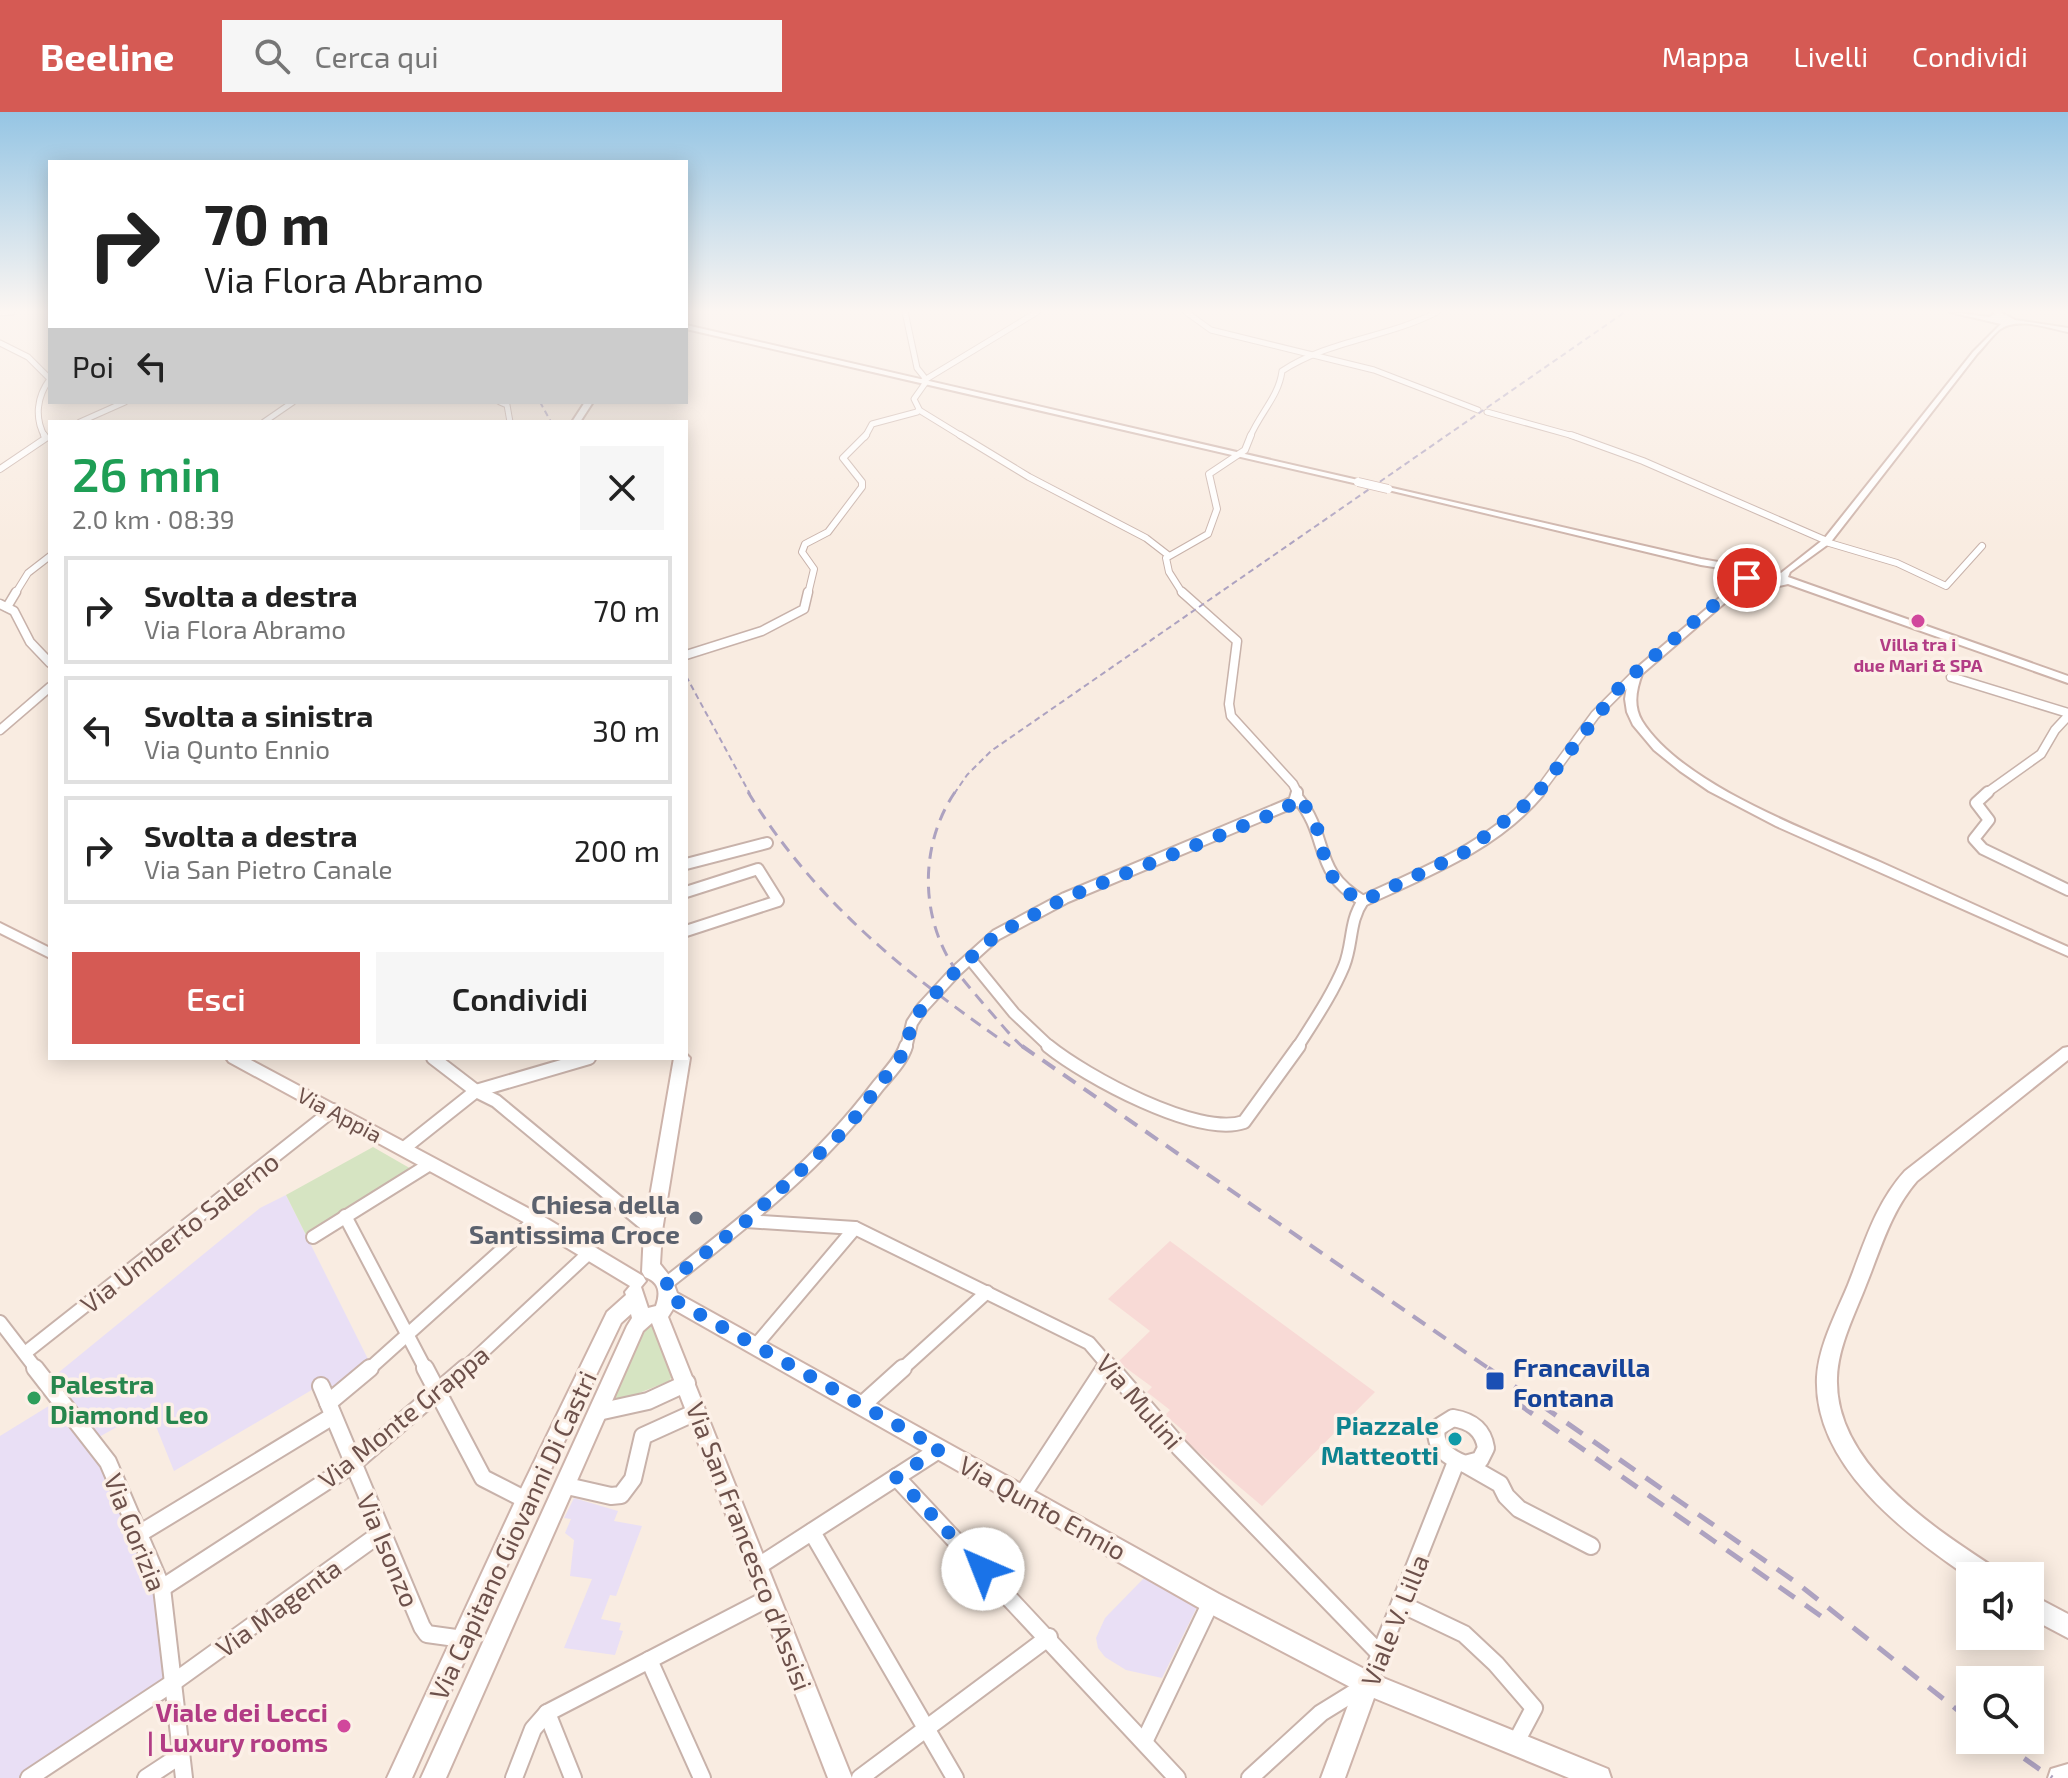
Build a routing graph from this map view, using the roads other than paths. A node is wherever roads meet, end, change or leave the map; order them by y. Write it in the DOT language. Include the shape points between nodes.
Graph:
graph roads {
  1 [pos="41,390"];
  2 [pos="919,390"];
  3 [pos="966,390"];
  4 [pos="1279,390"];
  5 [pos="1428,390"];
  6 [pos="1945,390"];
  7 [pos="120,404"];
  8 [pos="290,404"];
  9 [pos="919,410"];
  10 [pos="1478,410"];
  11 [pos="1487,412"];
  12 [pos="84,420"];
  13 [pos="267,420"];
  14 [pos="48,440"];
  15 [pos="42,444"];
  16 [pos="1235,454"];
  17 [pos="0,469"];
  18 [pos="1826,541"];
  19 [pos="1982,546"];
  20 [pos="1168,555"];
  21 [pos="48,558"];
  22 [pos="1799,561"];
  23 [pos="1701,562"];
  24 [pos="1758,571"];
  25 [pos="1748,578"];
  26 [pos="1783,578"];
  27 [pos="1771,586"];
  28 [pos="1734,592"];
  29 [pos="1833,598"];
  30 [pos="4,606"];
  31 [pos="688,654"];
  32 [pos="48,661"];
  33 [pos="1637,673"];
  34 [pos="1951,677"];
  35 [pos="2068,680"];
  36 [pos="48,689"];
  37 [pos="2068,715"];
  38 [pos="0,730"];
  39 [pos="1297,797"];
  40 [pos="767,843"];
  41 [pos="688,863"];
  42 [pos="2068,890"];
  43 [pos="688,891"];
  44 [pos="1363,901"];
  45 [pos="0,927"];
  46 [pos="688,930"];
  47 [pos="2068,952"];
  48 [pos="48,953"];
  49 [pos="970,959"];
  50 [pos="2068,1052"];
  51 [pos="238,1060"];
  52 [pos="436,1060"];
  53 [pos="582,1060"];
  54 [pos="682,1060"];
  55 [pos="476,1091"];
  56 [pos="333,1110"];
  57 [pos="403,1149"];
  58 [pos="430,1164"];
  59 [pos="345,1216"];
  60 [pos="535,1220"];
  61 [pos="746,1221"];
  62 [pos="855,1228"];
  63 [pos="653,1231"];
  64 [pos="313,1237"];
  65 [pos="590,1252"];
  66 [pos="655,1290"];
  67 [pos="987,1292"];
  68 [pos="0,1322"];
  69 [pos="409,1336"];
  70 [pos="756,1345"];
  71 [pos="25,1353"];
  72 [pos="1108,1363"];
  73 [pos="687,1383"];
  74 [pos="321,1386"];
  75 [pos="437,1394"];
  76 [pos="862,1405"];
  77 [pos="331,1409"];
  78 [pos="598,1412"];
  79 [pos="696,1412"];
  80 [pos="940,1449"];
  81 [pos="353,1464"];
  82 [pos="896,1477"];
  83 [pos="567,1486"];
  84 [pos="1022,1495"];
  85 [pos="526,1500"];
  86 [pos="812,1532"];
  87 [pos="381,1533"];
  88 [pos="139,1534"];
  89 [pos="1591,1546"];
  90 [pos="1967,1562"];
  91 [pos="757,1567"];
  92 [pos="162,1588"];
  93 [pos="769,1598"];
  94 [pos="1211,1602"];
  95 [pos="1401,1604"];
  96 [pos="2044,1613"];
  97 [pos="2068,1627"];
  98 [pos="1049,1637"];
  99 [pos="463,1639"];
  100 [pos="1381,1655"];
  101 [pos="649,1660"];
  102 [pos="174,1682"];
  103 [pos="1368,1684"];
  104 [pos="547,1713"];
  105 [pos="927,1730"];
  106 [pos="1144,1742"];
  107 [pos="1515,1744"];
  108 [pos="181,1755"];
  109 [pos="2068,1776"];
  110 [pos="29,1778"];
  111 [pos="146,1778"];
  112 [pos="184,1778"];
  113 [pos="399,1778"];
  114 [pos="433,1778"];
  115 [pos="514,1778"];
  116 [pos="573,1778"];
  117 [pos="702,1778"];
  118 [pos="840,1778"];
  119 [pos="860,1778"];
  120 [pos="955,1778"];
  121 [pos="1177,1778"];
  122 [pos="1250,1778"];
  123 [pos="1333,1778"];
  124 [pos="1599,1778"];
  125 [pos="2060,1778"];
  1 -- 15 [label="street" via="41,431 46,438"];
  2 -- 9 [label="street" via="914,399"];
  3 -- 16 [label="main road"];
  4 -- 16 [label="street" via="1259,415 1245,450"];
  5 -- 10 [label="street"];
  6 -- 18 [label="main road"];
  7 -- 12 [label="street"];
  8 -- 13 [label="street"];
  9 -- 20 [label="street"];
  9 -- 31 [label="street" via="872,424 843,458 862,487 828,532 805,544 802,552 814,569 804,609 762,631"];
  11 -- 18 [label="street" via="1643,461"];
  14 -- 15 [label="street"];
  15 -- 17 [label="street"];
  16 -- 20 [label="street" via="1209,474 1217,509 1208,534"];
  16 -- 23 [label="main road, bridge"];
  18 -- 19 [label="street" via="1897,563 1946,586"];
  18 -- 22 [label="main road"];
  20 -- 39 [label="street" via="1167,569 1177,587 1237,641 1231,716 1293,784"];
  21 -- 30 [label="street" via="28,573"];
  22 -- 24 [label="main road"];
  22 -- 26 [label="main road"];
  23 -- 24 [label="main road"];
  23 -- 25 [label="main road"];
  24 -- 25 [label="main road" via="1748,573"];
  24 -- 26 [label="main road"];
  25 -- 27 [label="main road"];
  25 -- 28 [label="main road"];
  26 -- 27 [label="main road" via="1784,583"];
  26 -- 29 [label="main road"];
  27 -- 28 [label="main road"];
  27 -- 29 [label="main road"];
  28 -- 33 [label="main road"];
  29 -- 35 [label="main road"];
  30 -- 32 [label="street" via="14,611 30,642"];
  33 -- 44 [label="street" via="1592,720 1533,799 1509,819 1465,852"];
  33 -- 47 [label="main road" via="1630,690 1638,723 1658,747 1706,783"];
  34 -- 37 [label="street"];
  36 -- 38 [label="street"];
  37 -- 42 [label="street" via="2046,750 1976,803 1989,820 1974,839 1983,849"];
  39 -- 44 [label="street" via="1319,829 1336,886"];
  39 -- 49 [label="street" via="1280,811 1030,915"];
  40 -- 41 [label="street"];
  43 -- 46 [label="street" via="758,869 778,901"];
  44 -- 49 [label="street" via="1354,914 1345,963 1327,1000 1244,1122 1233,1127 1200,1122 1096,1080 1041,1042"];
  45 -- 48 [label="main road"];
  49 -- 61 [label="street" via="922,1008 905,1051 847,1128"];
  50 -- 90 [label="main road" via="1895,1194 1838,1333 1826,1381 1833,1419 1859,1468 1922,1530"];
  51 -- 56 [label="main road, Via Appia"];
  52 -- 55 [label="street"];
  53 -- 55 [label="street"];
  54 -- 63 [label="main road"];
  55 -- 57 [label="street"];
  55 -- 63 [label="street" via="561,1152"];
  56 -- 57 [label="main road, Via Appia"];
  56 -- 71 [label="street, Via Umberto Salerno"];
  57 -- 58 [label="main road, Via Appia"];
  58 -- 59 [label="street"];
  58 -- 60 [label="main road, Via Appia"];
  59 -- 64 [label="street"];
  59 -- 69 [label="street"];
  60 -- 65 [label="main road, Via Qunto Ennio"];
  60 -- 69 [label="street"];
  61 -- 62 [label="street, Via Mulini"];
  61 -- 66 [label="street"];
  62 -- 67 [label="street, Via Mulini"];
  62 -- 70 [label="street"];
  63 -- 66 [label="main road"];
  65 -- 66 [label="main road, Via Qunto Ennio"];
  65 -- 75 [label="street, Via Monte Grappa"];
  66 -- 70 [label="main road, Via Qunto Ennio"];
  66 -- 73 [label="main road, Via San Francesco d'Assisi"];
  66 -- 78 [label="main road, Via Capitano Giovanni Di Castri"];
  66 -- 85 [label="main road, Via Capitano Giovanni Di Castri" via="614,1318"];
  67 -- 72 [label="street, Via Mulini" via="1089,1343"];
  67 -- 76 [label="street"];
  68 -- 71 [label="street, Via Gorizia"];
  69 -- 75 [label="street"];
  69 -- 77 [label="street"];
  70 -- 76 [label="main road, Via Qunto Ennio"];
  71 -- 88 [label="street, Via Gorizia" via="108,1462"];
  72 -- 84 [label="street"];
  72 -- 100 [label="street, Via Mulini" via="1180,1448"];
  73 -- 78 [label="street" via="648,1401"];
  73 -- 79 [label="main road, Via San Francesco d'Assisi"];
  74 -- 77 [label="street, Via Isonzo"];
  75 -- 81 [label="street, Via Monte Grappa"];
  75 -- 85 [label="street" via="483,1478"];
  76 -- 80 [label="main road, Via Qunto Ennio"];
  77 -- 81 [label="street, Via Isonzo"];
  77 -- 88 [label="street"];
  78 -- 83 [label="main road, Via Capitano Giovanni Di Castri"];
  79 -- 83 [label="street" via="643,1436 633,1479 621,1495"];
  79 -- 91 [label="main road, Via San Francesco d'Assisi"];
  80 -- 82 [label="street"];
  80 -- 84 [label="main road, Via Qunto Ennio"];
  81 -- 87 [label="street, Via Isonzo"];
  81 -- 92 [label="street, Via Monte Grappa"];
  82 -- 86 [label="street"];
  82 -- 98 [label="street"];
  83 -- 114 [label="main road, Via Capitano Giovanni Di Castri"];
  84 -- 94 [label="main road, Via Qunto Ennio"];
  85 -- 99 [label="main road, Via Capitano Giovanni Di Castri"];
  86 -- 91 [label="street"];
  86 -- 105 [label="street"];
  87 -- 99 [label="street, Via Isonzo" via="427,1634"];
  87 -- 102 [label="street, Via Magenta"];
  88 -- 92 [label="street, Via Gorizia"];
  89 -- 95 [label="street, Viale V. Lilla" via="1519,1509 1500,1484 1460,1463"];
  91 -- 93 [label="main road, Via San Francesco d'Assisi"];
  92 -- 102 [label="street, Via Gorizia"];
  93 -- 101 [label="street"];
  93 -- 118 [label="main road, Via San Francesco d'Assisi"];
  94 -- 103 [label="main road, Via Qunto Ennio"];
  94 -- 106 [label="street"];
  95 -- 100 [label="street, Viale V. Lilla"];
  95 -- 107 [label="street" via="1464,1634 1534,1708"];
  96 -- 97 [label="main road"];
  98 -- 105 [label="street"];
  98 -- 106 [label="street"];
  99 -- 113 [label="main road, Via Capitano Giovanni Di Castri"];
  100 -- 103 [label="street, Viale V. Lilla"];
  101 -- 104 [label="street"];
  101 -- 117 [label="street"];
  102 -- 108 [label="street, Via Gorizia"];
  102 -- 110 [label="street, Via Magenta"];
  103 -- 107 [label="main road, Via Qunto Ennio"];
  103 -- 122 [label="street" via="1321,1713"];
  103 -- 123 [label="main road, Viale V. Lilla"];
  104 -- 115 [label="street" via="533,1729"];
  104 -- 116 [label="street"];
  105 -- 119 [label="street"];
  105 -- 120 [label="street"];
  106 -- 121 [label="street"];
  107 -- 124 [label="main road, Via Qunto Ennio"];
  108 -- 111 [label="street"];
  108 -- 112 [label="street, Via Gorizia"];
  109 -- 125 [label="main road"];
}
